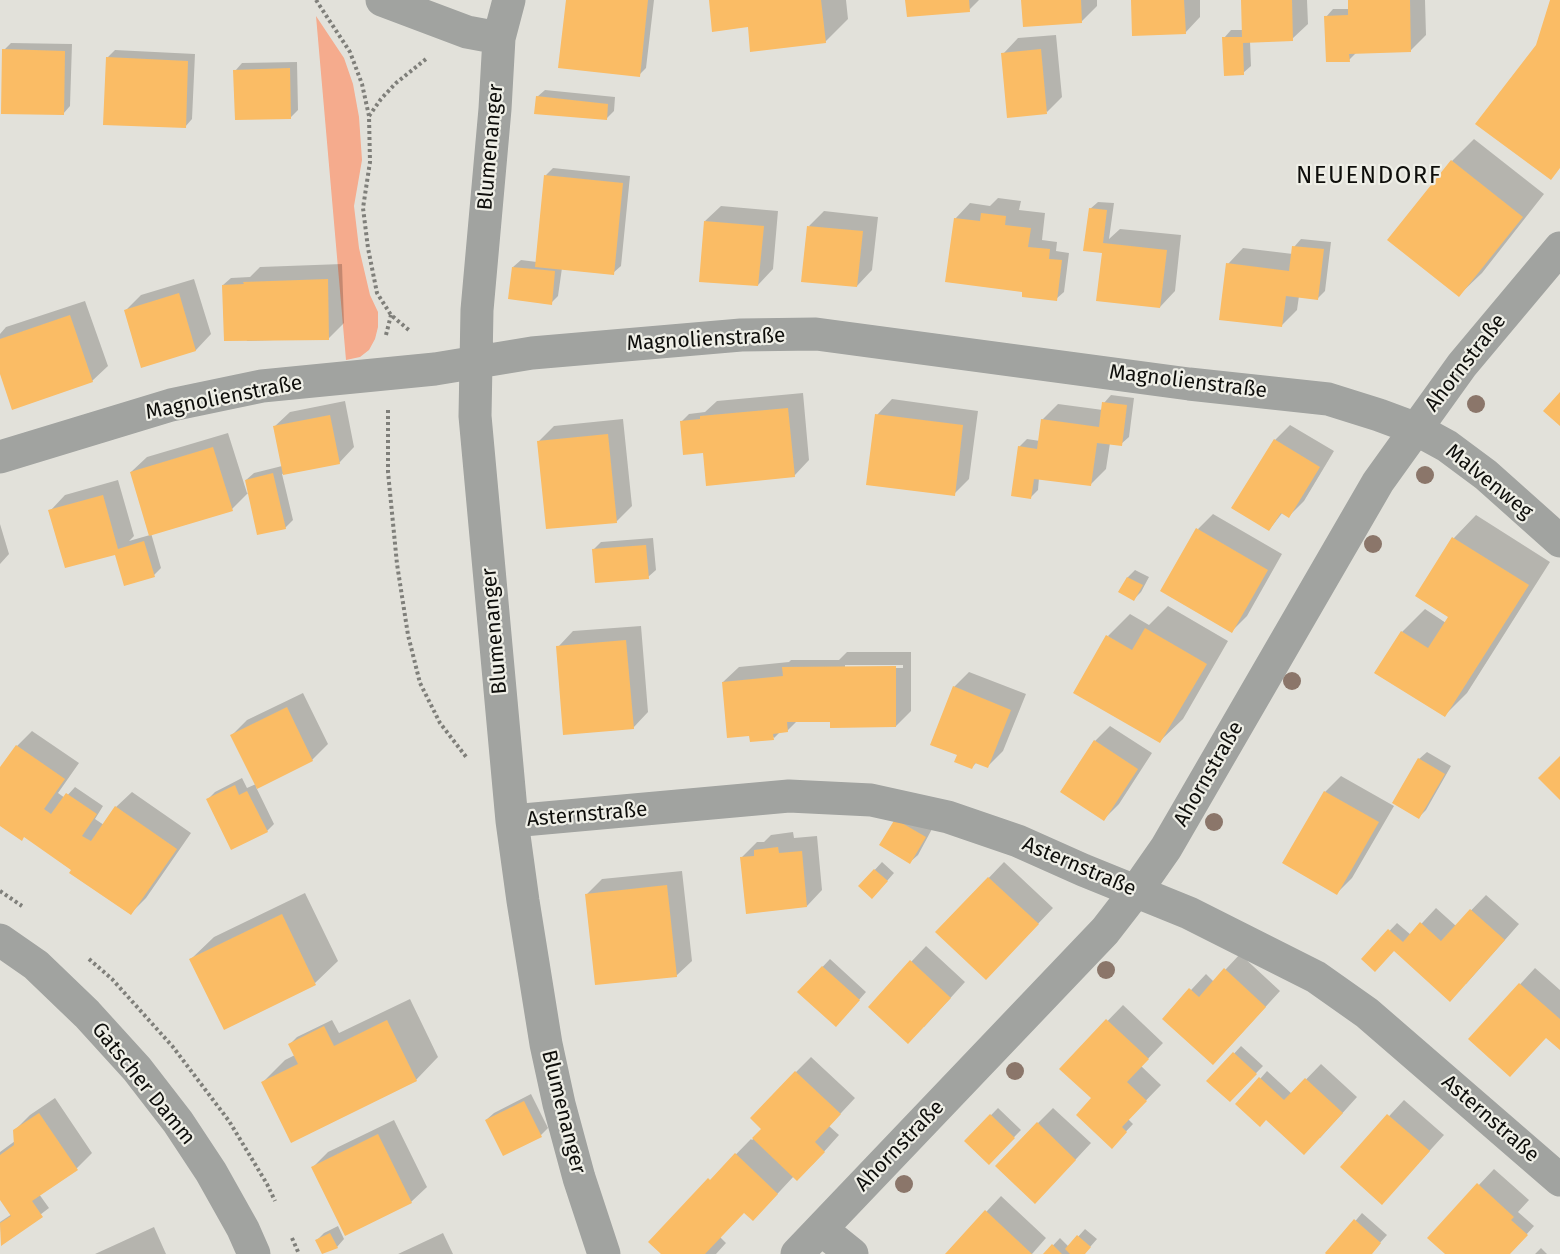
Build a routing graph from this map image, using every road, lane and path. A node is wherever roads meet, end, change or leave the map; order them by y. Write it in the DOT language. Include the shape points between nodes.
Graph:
graph roads {
  1 [pos="316,0"];
  2 [pos="382,0"];
  3 [pos="509,0"];
  4 [pos="467,32"];
  5 [pos="499,38"];
  6 [pos="369,116"];
  7 [pos="1560,248"];
  8 [pos="475,362"];
  9 [pos="435,369"];
  10 [pos="383,373"];
  11 [pos="1414,428"];
  12 [pos="0,457"];
  13 [pos="1560,541"];
  14 [pos="509,784"];
  15 [pos="512,821"];
  16 [pos="1136,891"];
  17 [pos="0,940"];
  18 [pos="1560,1180"];
  19 [pos="821,1229"];
  20 [pos="254,1254"];
  21 [pos="604,1254"];
  22 [pos="797,1254"];
  23 [pos="852,1254"];
  1 -- 6 [label="path" via="350,52"];
  2 -- 4 [label="street"];
  3 -- 5 [label="street, Blumenanger"];
  4 -- 5 [label="street"];
  4 -- 6 [label="path" via="396,82"];
  5 -- 8 [label="street, Blumenanger"];
  6 -- 9 [label="path" via="370,162 363,208 377,293 391,315 422,341"];
  7 -- 11 [label="street, Ahornstraße" via="1462,364"];
  8 -- 9 [label="street, Magnolienstraße"];
  8 -- 11 [label="street, Magnolienstraße" via="677,340 816,334 1328,399"];
  8 -- 14 [label="street, Blumenanger" via="475,416"];
  9 -- 10 [label="street, Magnolienstraße"];
  10 -- 12 [label="street, Magnolienstraße" via="262,386 171,405"];
  10 -- 14 [label="path" via="397,564 420,683 440,723 464,755 487,776"];
  11 -- 13 [label="street, Malvenweg" via="1486,475"];
  11 -- 16 [label="street, Ahornstraße" via="1378,482 1166,848"];
  14 -- 15 [label="street, Blumenanger"];
  15 -- 16 [label="street, Asternstraße" via="789,796 872,800 948,817 1018,841"];
  15 -- 21 [label="street, Blumenanger" via="546,1044 579,1178"];
  16 -- 18 [label="street, Asternstraße" via="1316,977 1367,1013"];
  16 -- 19 [label="street, Ahornstraße" via="1105,931"];
  17 -- 20 [label="street, Gatscher Damm" via="36,965 70,997 137,1069 211,1172"];
  19 -- 22 [label="street, Ahornstraße"];
  19 -- 23 [label="street"];
}
